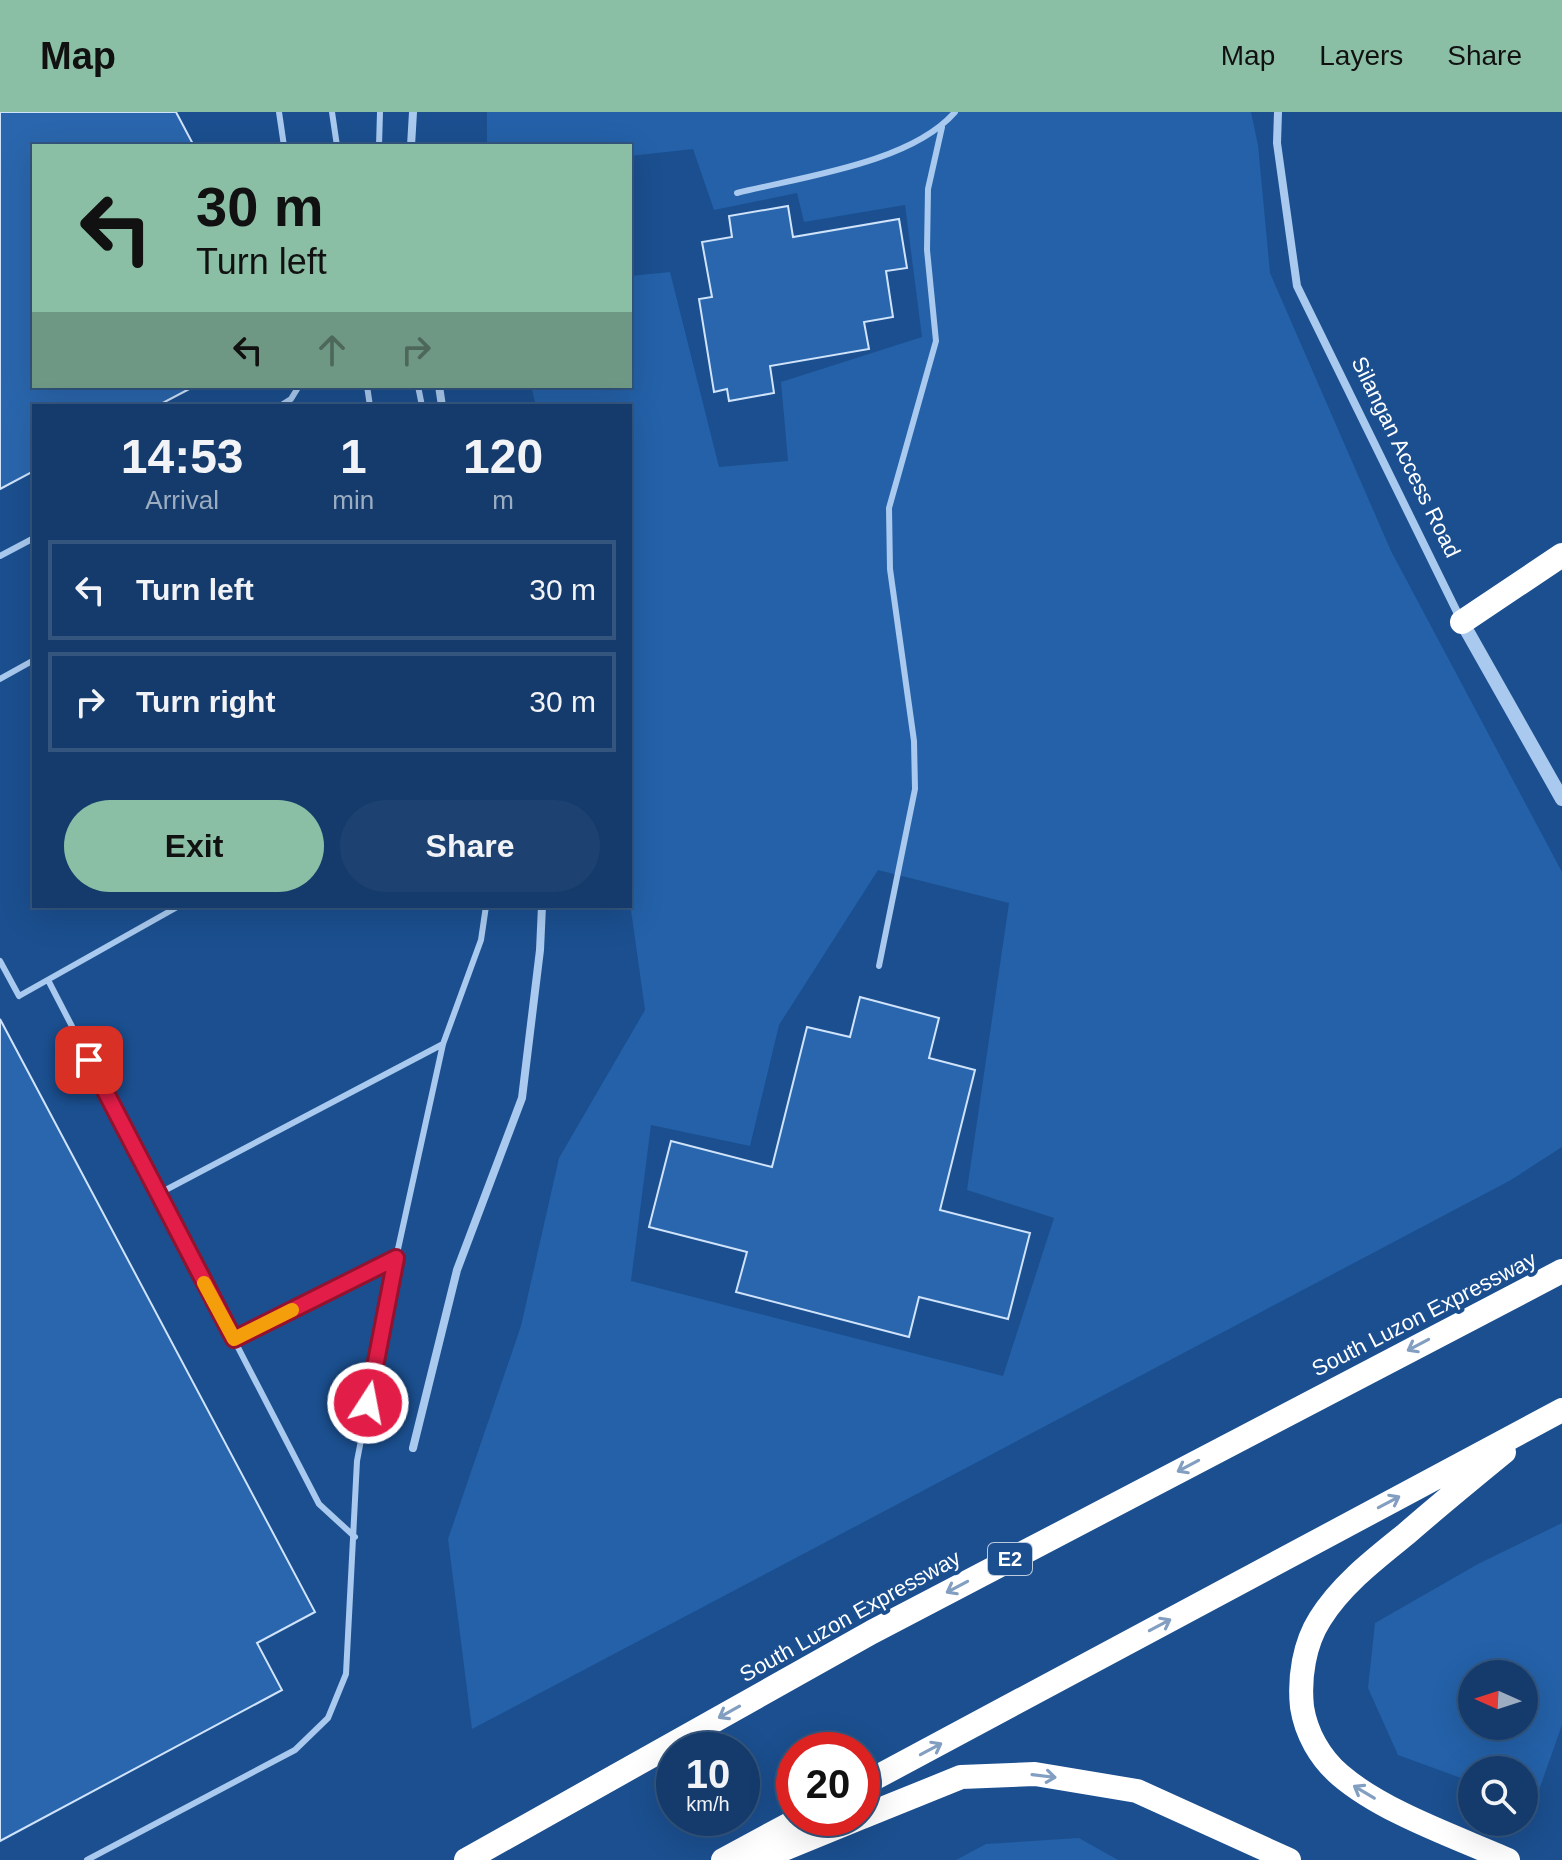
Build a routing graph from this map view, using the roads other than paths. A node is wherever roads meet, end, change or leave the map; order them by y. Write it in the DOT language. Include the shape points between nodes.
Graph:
graph roads {
  1 [pos="279,112"];
  2 [pos="332,112"];
  3 [pos="380,112"];
  4 [pos="413,112"];
  5 [pos="955,112"];
  6 [pos="1278,112"];
  7 [pos="942,127"];
  8 [pos="284,144"];
  9 [pos="337,144"];
  10 [pos="379,144"];
  11 [pos="411,144"];
  12 [pos="737,193"];
  13 [pos="298,388"];
  14 [pos="283,404"];
  15 [pos="32,539"];
  16 [pos="1562,555"];
  17 [pos="0,556"];
  18 [pos="1462,622"];
  19 [pos="32,661"];
  20 [pos="0,679"];
  21 [pos="1562,799"];
  22 [pos="175,908"];
  23 [pos="486,908"];
  24 [pos="542,908"];
  25 [pos="0,961"];
  26 [pos="879,966"];
  27 [pos="48,980"];
  28 [pos="443,1044"];
  29 [pos="158,1194"];
  30 [pos="1562,1254"];
  31 [pos="396,1258"];
  32 [pos="1562,1271"];
  33 [pos="1451,1328"];
  34 [pos="234,1339"];
  35 [pos="1554,1414"];
  36 [pos="413,1448"];
  37 [pos="355,1537"];
  38 [pos="880,1775"];
  39 [pos="880,1810"];
  40 [pos="776,1831"];
  41 [pos="816,1836"];
  42 [pos="87,1860"];
  43 [pos="466,1860"];
  44 [pos="723,1860"];
  45 [pos="757,1860"];
  46 [pos="1289,1860"];
  47 [pos="1508,1860"];
  1 -- 8 [label="lane"];
  2 -- 9 [label="lane"];
  3 -- 10 [label="lane"];
  4 -- 11 [label="street"];
  5 -- 7 [label="lane"];
  6 -- 18 [label="street, Silangan Access Road" via="1277,143 1297,286"];
  7 -- 12 [label="lane" via="883,157"];
  7 -- 26 [label="lane" via="928,189 927,250 936,341 889,508 890,569 914,741 915,789"];
  13 -- 14 [label="lane"];
  15 -- 17 [label="lane"];
  16 -- 18 [label="highway"];
  18 -- 21 [label="street, Silangan Access Road"];
  19 -- 20 [label="lane"];
  22 -- 27 [label="lane"];
  23 -- 28 [label="lane" via="481,940"];
  24 -- 36 [label="street" via="522,1098 457,1270"];
  25 -- 27 [label="lane" via="19,996"];
  27 -- 29 [label="lane"];
  28 -- 29 [label="lane"];
  28 -- 31 [label="lane"];
  29 -- 34 [label="lane"];
  30 -- 33 [label="highway"];
  31 -- 34 [label="lane"];
  31 -- 37 [label="lane" via="357,1461"];
  32 -- 33 [label="highway, South Luzon Expressway / E2"];
  33 -- 43 [label="highway, South Luzon Expressway / E2, one-way" via="872,1632"];
  34 -- 37 [label="lane" via="319,1504"];
  38 -- 35 [label="highway, one-way"];
  47 -- 35 [label="highway, one-way" via="1379,1800 1338,1773 1309,1734 1300,1691 1318,1622 1348,1584"];
  37 -- 42 [label="lane" via="346,1674 328,1718 295,1750"];
  39 -- 46 [label="highway, one-way" via="961,1777 1035,1774 1137,1791"];
  40 -- 44 [label="highway"];
  41 -- 45 [label="highway"];
}
